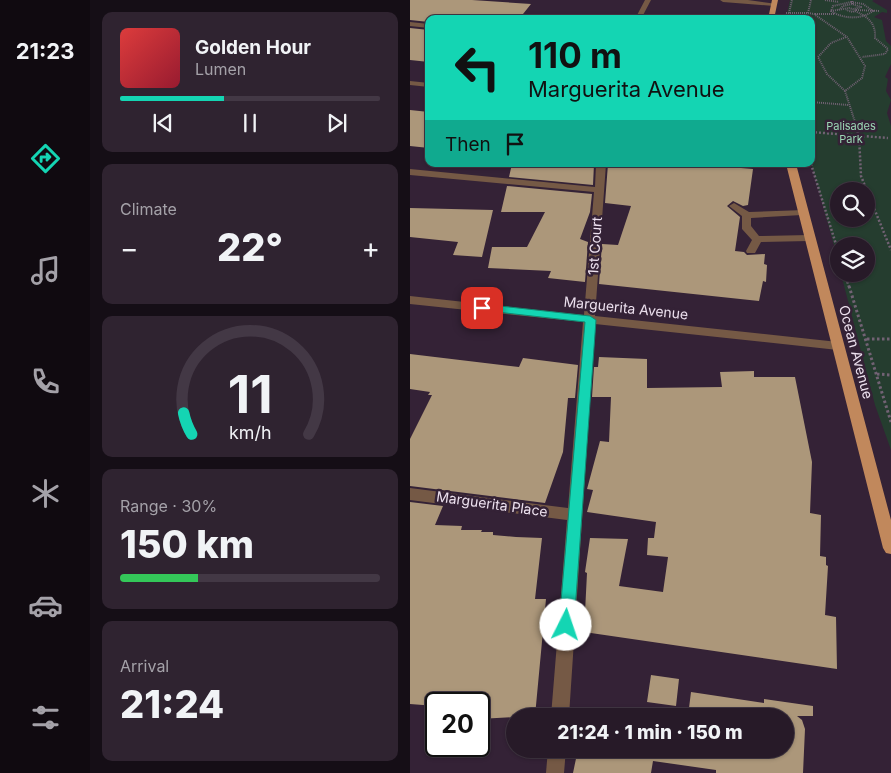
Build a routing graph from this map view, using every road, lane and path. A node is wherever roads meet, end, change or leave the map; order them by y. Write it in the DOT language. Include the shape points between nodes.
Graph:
graph roads {
  1 [pos="648,0"];
  2 [pos="723,0"];
  3 [pos="792,0"];
  4 [pos="811,0"];
  5 [pos="825,0"];
  6 [pos="775,2"];
  7 [pos="852,2"];
  8 [pos="839,3"];
  9 [pos="843,6"];
  10 [pos="839,10"];
  11 [pos="848,10"];
  12 [pos="855,10"];
  13 [pos="831,11"];
  14 [pos="868,11"];
  15 [pos="873,11"];
  16 [pos="880,11"];
  17 [pos="808,13"];
  18 [pos="804,14"];
  19 [pos="814,14"];
  20 [pos="835,14"];
  21 [pos="863,14"];
  22 [pos="640,15"];
  23 [pos="772,15"];
  24 [pos="841,16"];
  25 [pos="866,16"];
  26 [pos="410,24"];
  27 [pos="425,26"];
  28 [pos="847,37"];
  29 [pos="862,57"];
  30 [pos="410,83"];
  31 [pos="425,85"];
  32 [pos="845,91"];
  33 [pos="815,102"];
  34 [pos="848,105"];
  35 [pos="815,132"];
  36 [pos="859,136"];
  37 [pos="888,138"];
  38 [pos="601,167"];
  39 [pos="792,167"];
  40 [pos="812,167"];
  41 [pos="410,172"];
  42 [pos="600,190"];
  43 [pos="734,206"];
  44 [pos="802,212"];
  45 [pos="747,215"];
  46 [pos="834,237"];
  47 [pos="809,238"];
  48 [pos="757,239"];
  49 [pos="891,250"];
  50 [pos="751,251"];
  51 [pos="848,282"];
  52 [pos="410,300"];
  53 [pos="590,320"];
  54 [pos="867,339"];
  55 [pos="891,339"];
  56 [pos="838,346"];
  57 [pos="877,374"];
  58 [pos="891,375"];
  59 [pos="891,422"];
  60 [pos="410,494"];
  61 [pos="574,515"];
  62 [pos="891,548"];
  63 [pos="561,708"];
  64 [pos="556,758"];
  65 [pos="555,773"];
  1 -- 22 [label="street"];
  2 -- 6 [label="street"];
  3 -- 18 [label="path" via="787,13"];
  4 -- 17 [label="path"];
  5 -- 8 [label="path"];
  6 -- 23 [label="main road"];
  7 -- 8 [label="path"];
  7 -- 9 [label="path"];
  7 -- 12 [label="path" via="861,7"];
  7 -- 15 [label="path"];
  8 -- 13 [label="path"];
  9 -- 10 [label="path"];
  9 -- 11 [label="path"];
  10 -- 11 [label="path"];
  10 -- 13 [label="path"];
  11 -- 12 [label="path"];
  11 -- 24 [label="path"];
  12 -- 14 [label="path"];
  12 -- 21 [label="path"];
  13 -- 20 [label="path"];
  14 -- 15 [label="path"];
  14 -- 21 [label="path"];
  15 -- 16 [label="path"];
  15 -- 25 [label="path"];
  17 -- 18 [label="path"];
  17 -- 19 [label="path"];
  19 -- 20 [label="path"];
  19 -- 28 [label="path"];
  20 -- 24 [label="path"];
  21 -- 25 [label="path"];
  24 -- 25 [label="path"];
  25 -- 29 [label="path" via="874,24 875,38 888,49 885,54"];
  26 -- 27 [label="street"];
  28 -- 29 [label="path"];
  28 -- 32 [label="path" via="831,43 818,57 827,74"];
  29 -- 32 [label="path" via="866,71 862,79"];
  30 -- 31 [label="street"];
  32 -- 34 [label="path"];
  33 -- 34 [label="path"];
  34 -- 36 [label="path"];
  35 -- 36 [label="path"];
  36 -- 37 [label="path"];
  36 -- 49 [label="path" via="861,176"];
  38 -- 42 [label="street, 1st Court"];
  39 -- 44 [label="main road, Ocean Avenue"];
  40 -- 46 [label="path"];
  41 -- 42 [label="street"];
  42 -- 53 [label="street, 1st Court"];
  43 -- 45 [label="street"];
  44 -- 45 [label="street"];
  44 -- 47 [label="main road, Ocean Avenue"];
  45 -- 48 [label="street" via="746,231"];
  47 -- 48 [label="street"];
  47 -- 56 [label="main road, Ocean Avenue"];
  48 -- 50 [label="street"];
  51 -- 54 [label="path"];
  52 -- 53 [label="street, Marguerita Avenue"];
  53 -- 56 [label="street, Marguerita Avenue"];
  53 -- 61 [label="street, 1st Court"];
  54 -- 55 [label="path"];
  54 -- 57 [label="path"];
  56 -- 62 [label="main road, Ocean Avenue"];
  57 -- 58 [label="path"];
  57 -- 59 [label="path"];
  60 -- 61 [label="street, Marguerita Place"];
  61 -- 63 [label="street, 1st Court"];
  64 -- 65 [label="street"];
}
